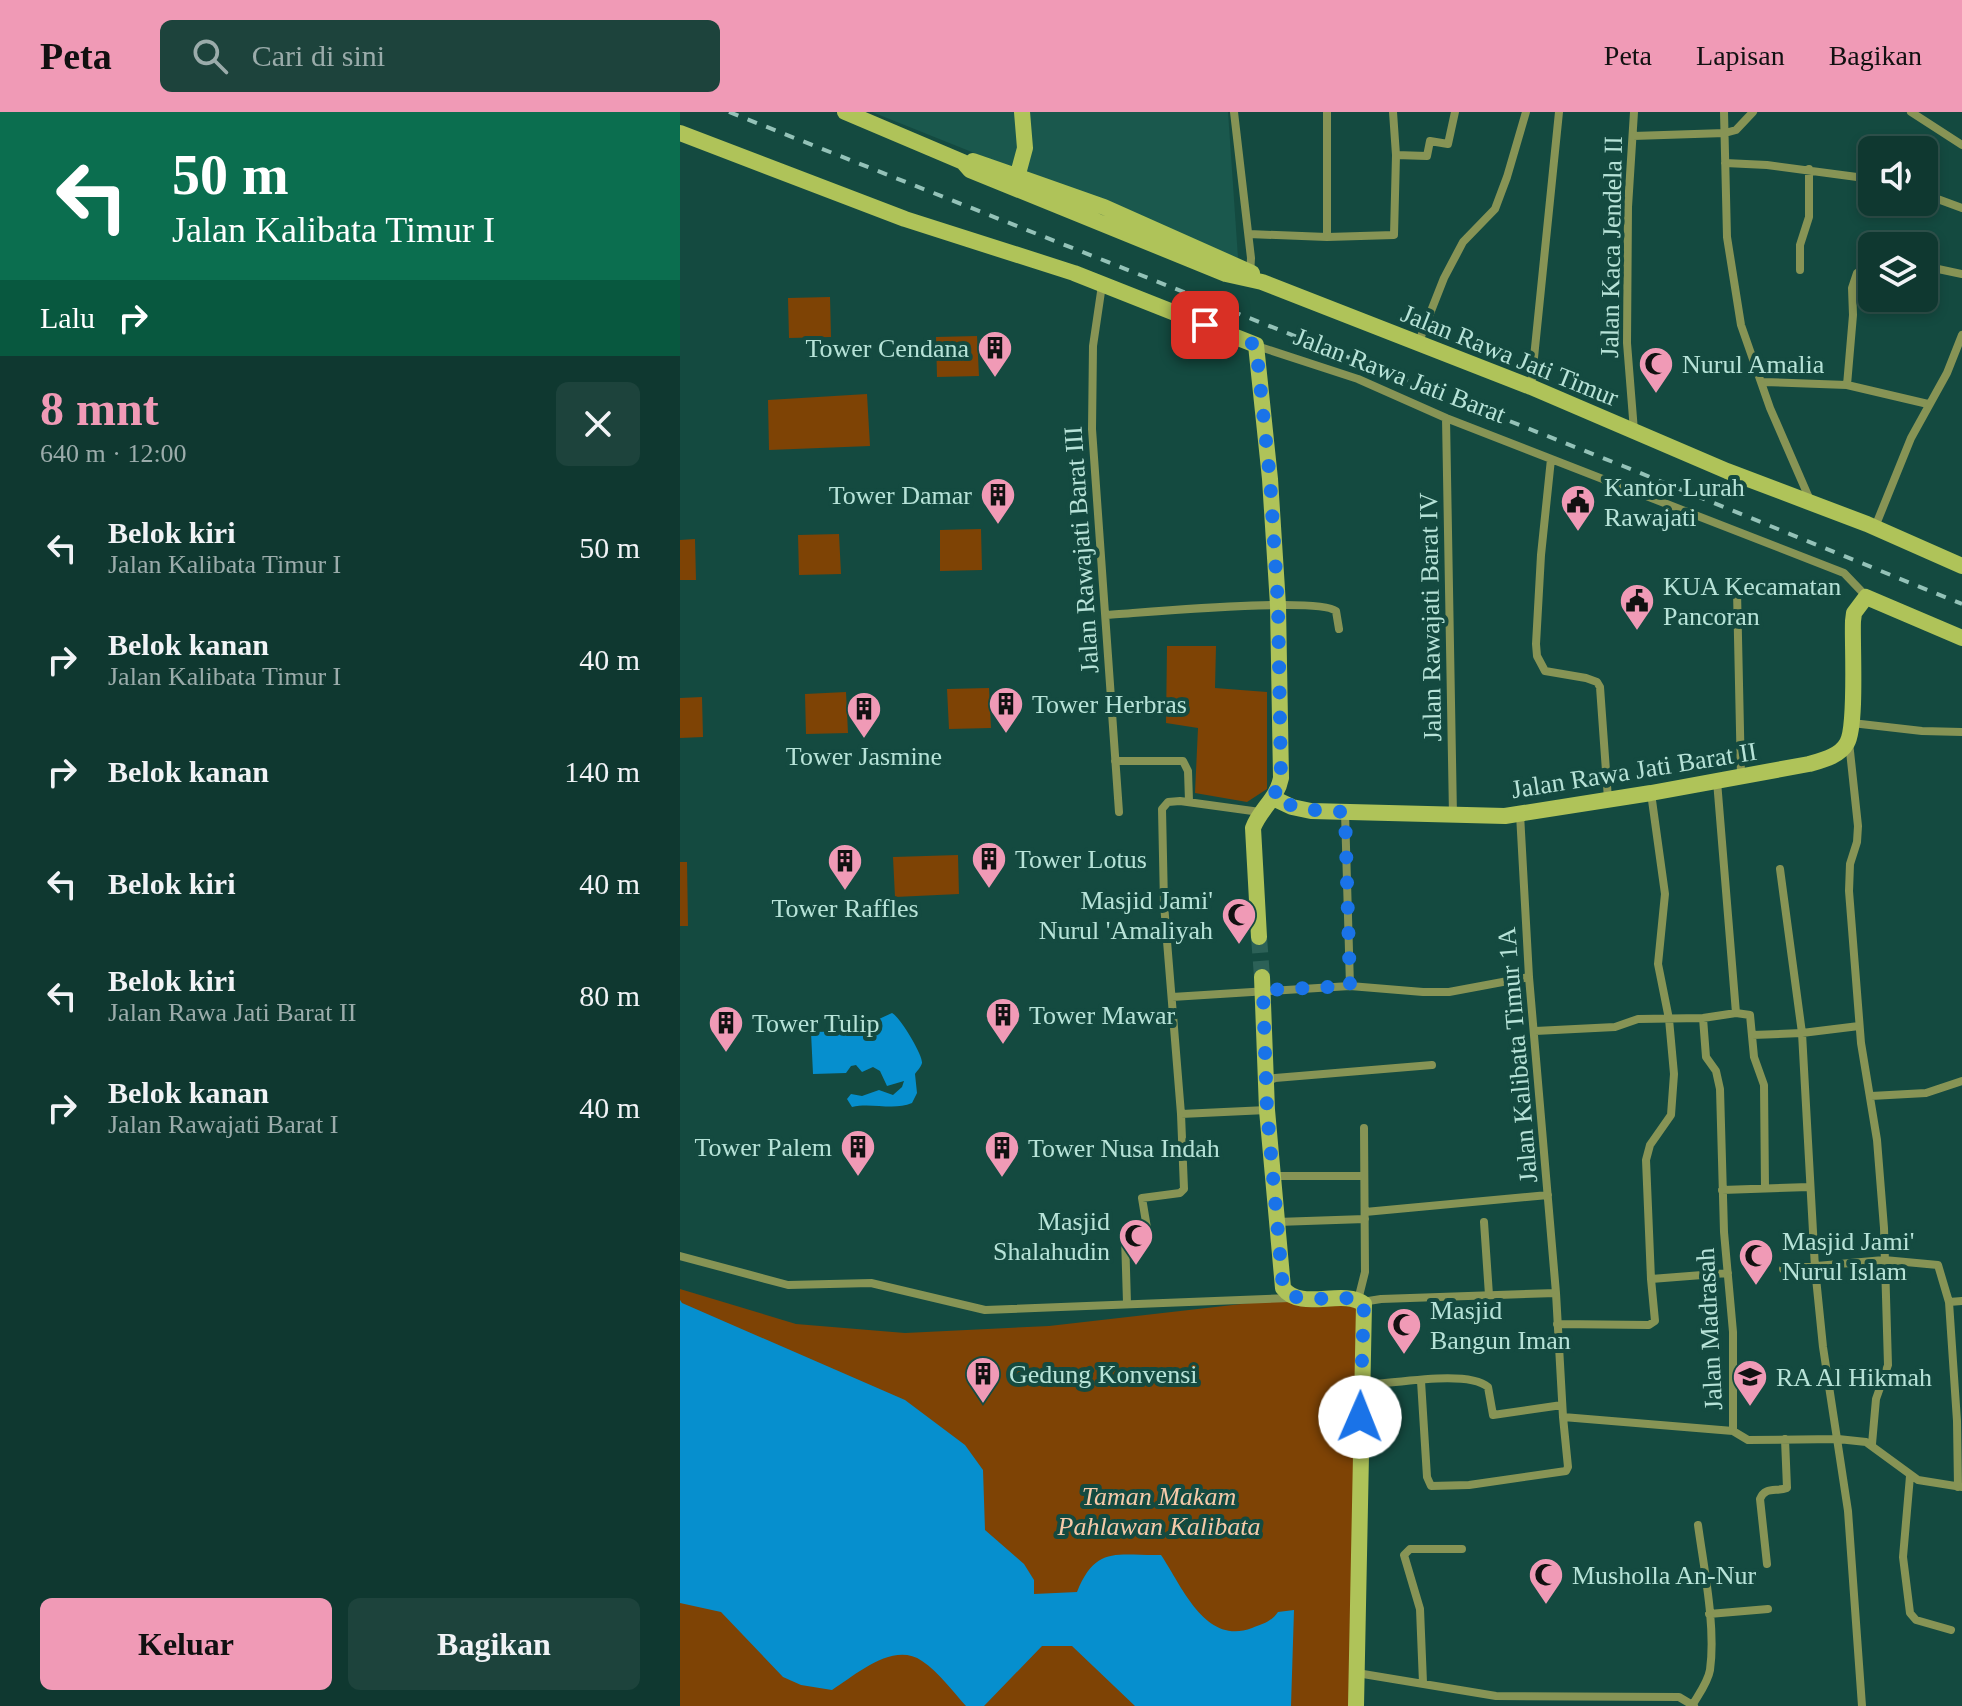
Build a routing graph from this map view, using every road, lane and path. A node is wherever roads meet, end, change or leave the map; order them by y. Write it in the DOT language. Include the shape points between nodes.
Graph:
graph roads {
  1 [pos="845,112"];
  2 [pos="1022,112"];
  3 [pos="1234,112"];
  4 [pos="1327,112"];
  5 [pos="1393,112"];
  6 [pos="1455,112"];
  7 [pos="1526,112"];
  8 [pos="1559,112"];
  9 [pos="1634,112"];
  10 [pos="1724,112"];
  11 [pos="1753,112"];
  12 [pos="1911,112"];
  13 [pos="680,133"];
  14 [pos="1725,133"];
  15 [pos="1633,136"];
  16 [pos="1962,145"];
  17 [pos="1396,155"];
  18 [pos="1725,163"];
  19 [pos="1809,169"];
  20 [pos="1858,177"];
  21 [pos="1016,181"];
  22 [pos="1938,199"];
  23 [pos="1962,208"];
  24 [pos="1249,234"];
  25 [pos="1327,237"];
  26 [pos="1938,269"];
  27 [pos="1800,270"];
  28 [pos="1858,272"];
  29 [pos="1962,274"];
  30 [pos="1253,278"];
  31 [pos="1102,285"];
  32 [pos="1962,335"];
  33 [pos="1418,344"];
  34 [pos="1256,345"];
  35 [pos="1533,379"];
  36 [pos="1763,382"];
  37 [pos="1847,385"];
  38 [pos="1928,404"];
  39 [pos="1446,418"];
  40 [pos="1634,431"];
  41 [pos="1551,459"];
  42 [pos="1812,504"];
  43 [pos="1874,528"];
  44 [pos="1962,566"];
  45 [pos="1737,591"];
  46 [pos="1866,597"];
  47 [pos="1278,605"];
  48 [pos="1106,615"];
  49 [pos="1339,629"];
  50 [pos="1962,638"];
  51 [pos="1851,723"];
  52 [pos="1962,732"];
  53 [pos="1849,741"];
  54 [pos="1115,761"];
  55 [pos="1741,776"];
  56 [pos="1717,781"];
  57 [pos="1651,793"];
  58 [pos="1273,798"];
  59 [pos="1608,799"];
  60 [pos="1189,801"];
  61 [pos="1119,812"];
  62 [pos="1260,812"];
  63 [pos="1345,812"];
  64 [pos="1520,814"];
  65 [pos="1453,816"];
  66 [pos="1780,869"];
  67 [pos="1259,937"];
  68 [pos="1529,977"];
  69 [pos="1263,985"];
  70 [pos="1350,986"];
  71 [pos="1172,997"];
  72 [pos="1736,1013"];
  73 [pos="1703,1018"];
  74 [pos="1669,1019"];
  75 [pos="1859,1026"];
  76 [pos="1535,1031"];
  77 [pos="1802,1033"];
  78 [pos="1752,1035"];
  79 [pos="1432,1065"];
  80 [pos="1962,1081"];
  81 [pos="1266,1082"];
  82 [pos="1871,1096"];
  83 [pos="1267,1110"];
  84 [pos="1181,1114"];
  85 [pos="1364,1128"];
  86 [pos="1272,1176"];
  87 [pos="1364,1176"];
  88 [pos="1809,1187"];
  89 [pos="1765,1188"];
  90 [pos="1722,1190"];
  91 [pos="1548,1195"];
  92 [pos="1365,1216"];
  93 [pos="1276,1222"];
  94 [pos="1484,1222"];
  95 [pos="680,1256"];
  96 [pos="1884,1260"];
  97 [pos="1815,1268"];
  98 [pos="1783,1269"];
  99 [pos="1728,1273"];
  100 [pos="1651,1279"];
  101 [pos="1556,1293"];
  102 [pos="1489,1295"];
  103 [pos="1294,1298"];
  104 [pos="1360,1301"];
  105 [pos="1962,1301"];
  106 [pos="1949,1302"];
  107 [pos="1127,1303"];
  108 [pos="1557,1324"];
  109 [pos="1421,1381"];
  110 [pos="1361,1385"];
  111 [pos="1562,1405"];
  112 [pos="1563,1417"];
  113 [pos="1733,1431"];
  114 [pos="1785,1439"];
  115 [pos="1838,1439"];
  116 [pos="1872,1444"];
  117 [pos="1910,1476"];
  118 [pos="1960,1487"];
  119 [pos="1698,1525"];
  120 [pos="1462,1549"];
  121 [pos="1767,1564"];
  122 [pos="1768,1609"];
  123 [pos="1709,1614"];
  124 [pos="1951,1630"];
  125 [pos="1357,1673"];
  126 [pos="1423,1683"];
  127 [pos="1693,1705"];
  128 [pos="1356,1706"];
  129 [pos="1862,1706"];
  1 -- 21 [label="street, Jalan Rawa Jati Timur"];
  2 -- 21 [label="street" via="1025,148"];
  3 -- 24 [label="street"];
  4 -- 25 [label="street"];
  5 -- 17 [label="street"];
  6 -- 17 [label="street" via="1448,144 1430,141 1427,156"];
  7 -- 33 [label="street" via="1495,209 1463,242"];
  8 -- 35 [label="street"];
  9 -- 15 [label="street, Jalan Kaca Jendela II"];
  10 -- 14 [label="street"];
  11 -- 14 [label="street" via="1736,130"];
  12 -- 16 [label="street"];
  13 -- 31 [label="street, Jalan Rawa Jati Barat" via="905,219"];
  14 -- 15 [label="street"];
  14 -- 18 [label="street"];
  15 -- 40 [label="street, Jalan Kaca Jendela II" via="1627,343"];
  17 -- 25 [label="street" via="1394,235"];
  18 -- 19 [label="street"];
  18 -- 36 [label="street" via="1733,282 1741,325"];
  19 -- 20 [label="street"];
  19 -- 27 [label="street" via="1809,217 1800,245"];
  21 -- 30 [label="street, Jalan Rawa Jati Timur" via="1104,207"];
  22 -- 23 [label="street"];
  24 -- 25 [label="street"];
  24 -- 30 [label="street"];
  26 -- 29 [label="street"];
  28 -- 37 [label="street" via="1852,288"];
  30 -- 33 [label="street, Jalan Rawa Jati Timur"];
  31 -- 34 [label="street, Jalan Rawa Jati Barat"];
  31 -- 48 [label="street, Jalan Rawajati Barat III" via="1093,346 1092,416"];
  32 -- 38 [label="street"];
  33 -- 35 [label="street, Jalan Rawa Jati Timur"];
  34 -- 39 [label="street, Jalan Rawa Jati Barat" via="1358,379"];
  34 -- 47 [label="street"];
  35 -- 40 [label="street, Jalan Rawa Jati Timur"];
  36 -- 37 [label="street"];
  36 -- 42 [label="street"];
  37 -- 38 [label="street"];
  38 -- 43 [label="street"];
  39 -- 41 [label="street, Jalan Rawa Jati Barat"];
  39 -- 65 [label="street, Jalan Rawajati Barat IV"];
  40 -- 42 [label="street, Jalan Rawa Jati Timur"];
  41 -- 46 [label="street, Jalan Rawa Jati Barat" via="1844,573"];
  41 -- 59 [label="street" via="1537,656 1545,671 1586,678 1600,687"];
  42 -- 43 [label="street, Jalan Rawa Jati Timur"];
  43 -- 44 [label="street, Jalan Rawa Jati Timur"];
  45 -- 55 [label="street"];
  46 -- 50 [label="street"];
  46 -- 51 [label="street" via="1853,621"];
  47 -- 48 [label="street"];
  47 -- 49 [label="street" via="1331,607 1338,614"];
  47 -- 58 [label="street" via="1281,778"];
  48 -- 54 [label="street, Jalan Rawajati Barat III"];
  51 -- 52 [label="street"];
  51 -- 53 [label="street"];
  53 -- 55 [label="street, Jalan Rawa Jati Barat II" via="1827,759"];
  53 -- 75 [label="street" via="1858,826 1849,891"];
  54 -- 60 [label="street" via="1183,761"];
  54 -- 61 [label="street, Jalan Rawajati Barat III"];
  55 -- 56 [label="street, Jalan Rawa Jati Barat II"];
  56 -- 57 [label="street, Jalan Rawa Jati Barat II"];
  56 -- 72 [label="street"];
  57 -- 59 [label="street, Jalan Rawa Jati Barat II"];
  57 -- 74 [label="street" via="1665,894 1658,964"];
  58 -- 62 [label="street"];
  58 -- 63 [label="street, Jalan Rawa Jati Barat II" via="1300,809"];
  59 -- 64 [label="street, Jalan Rawa Jati Barat II"];
  60 -- 62 [label="street"];
  60 -- 71 [label="street" via="1168,802 1161,814"];
  62 -- 67 [label="street" via="1253,837"];
  63 -- 65 [label="street, Jalan Rawa Jati Barat II"];
  63 -- 70 [label="street"];
  64 -- 65 [label="street, Jalan Rawa Jati Barat II"];
  64 -- 68 [label="street, Jalan Kalibata Timur 1A"];
  66 -- 77 [label="street"];
  68 -- 70 [label="street" via="1449,992"];
  68 -- 76 [label="street, Jalan Kalibata Timur 1A"];
  69 -- 70 [label="street" via="1267,990"];
  69 -- 71 [label="street"];
  69 -- 81 [label="street"];
  71 -- 84 [label="street"];
  72 -- 73 [label="street"];
  72 -- 78 [label="street" via="1750,1015"];
  73 -- 74 [label="street"];
  73 -- 90 [label="street, Jalan Madrasah" via="1706,1057 1720,1089"];
  74 -- 76 [label="street"];
  74 -- 100 [label="street" via="1673,1105 1646,1160"];
  75 -- 77 [label="street"];
  75 -- 82 [label="street"];
  76 -- 91 [label="street, Jalan Kalibata Timur 1A"];
  77 -- 78 [label="street"];
  77 -- 88 [label="street"];
  78 -- 89 [label="street" via="1765,1096"];
  79 -- 81 [label="street"];
  80 -- 82 [label="street" via="1926,1093"];
  81 -- 83 [label="street"];
  82 -- 96 [label="street"];
  83 -- 84 [label="street"];
  83 -- 86 [label="street"];
  84 -- 107 [label="street" via="1184,1189 1142,1198 1148,1234 1125,1236"];
  85 -- 87 [label="street"];
  86 -- 87 [label="street"];
  86 -- 93 [label="street"];
  87 -- 92 [label="street"];
  88 -- 89 [label="street"];
  88 -- 97 [label="street"];
  89 -- 90 [label="street"];
  90 -- 99 [label="street, Jalan Madrasah"];
  91 -- 92 [label="street"];
  91 -- 101 [label="street, Jalan Kalibata Timur 1A"];
  92 -- 93 [label="street"];
  92 -- 104 [label="street"];
  93 -- 103 [label="street" via="1283,1288"];
  94 -- 102 [label="street"];
  95 -- 107 [label="street" via="788,1285 871,1283 985,1310"];
  96 -- 97 [label="street"];
  96 -- 106 [label="street" via="1938,1265"];
  96 -- 116 [label="street" via="1888,1365 1876,1399"];
  97 -- 98 [label="street"];
  97 -- 115 [label="street"];
  99 -- 100 [label="street"];
  99 -- 113 [label="street, Jalan Madrasah"];
  100 -- 108 [label="street" via="1652,1324"];
  101 -- 102 [label="street"];
  101 -- 108 [label="street, Jalan Kalibata Timur 1A"];
  102 -- 104 [label="street"];
  103 -- 104 [label="street"];
  103 -- 107 [label="street"];
  104 -- 110 [label="street" via="1365,1309"];
  105 -- 106 [label="street"];
  106 -- 118 [label="street"];
  108 -- 111 [label="street, Jalan Kalibata Timur 1A"];
  109 -- 110 [label="street"];
  109 -- 111 [label="street" via="1480,1380 1488,1387 1490,1407 1497,1416"];
  109 -- 112 [label="street, Jalan Kalibata Timur 1A" via="1431,1486 1566,1471"];
  110 -- 125 [label="street"];
  111 -- 112 [label="street, Jalan Kalibata Timur 1A"];
  112 -- 113 [label="street"];
  113 -- 114 [label="street, Jalan Madrasah" via="1748,1440"];
  114 -- 115 [label="street, Jalan Madrasah"];
  114 -- 121 [label="street" via="1787,1488 1762,1492 1760,1499"];
  115 -- 116 [label="street, Jalan Madrasah"];
  115 -- 129 [label="street"];
  116 -- 117 [label="street"];
  117 -- 118 [label="street"];
  117 -- 124 [label="street" via="1903,1557 1910,1613 1916,1620"];
  119 -- 123 [label="street"];
  120 -- 126 [label="street" via="1410,1549 1404,1555 1420,1609"];
  122 -- 123 [label="street"];
  123 -- 127 [label="street" via="1710,1672"];
  125 -- 126 [label="street"];
  125 -- 128 [label="street"];
  126 -- 127 [label="street" via="1496,1696 1679,1697"];
}
